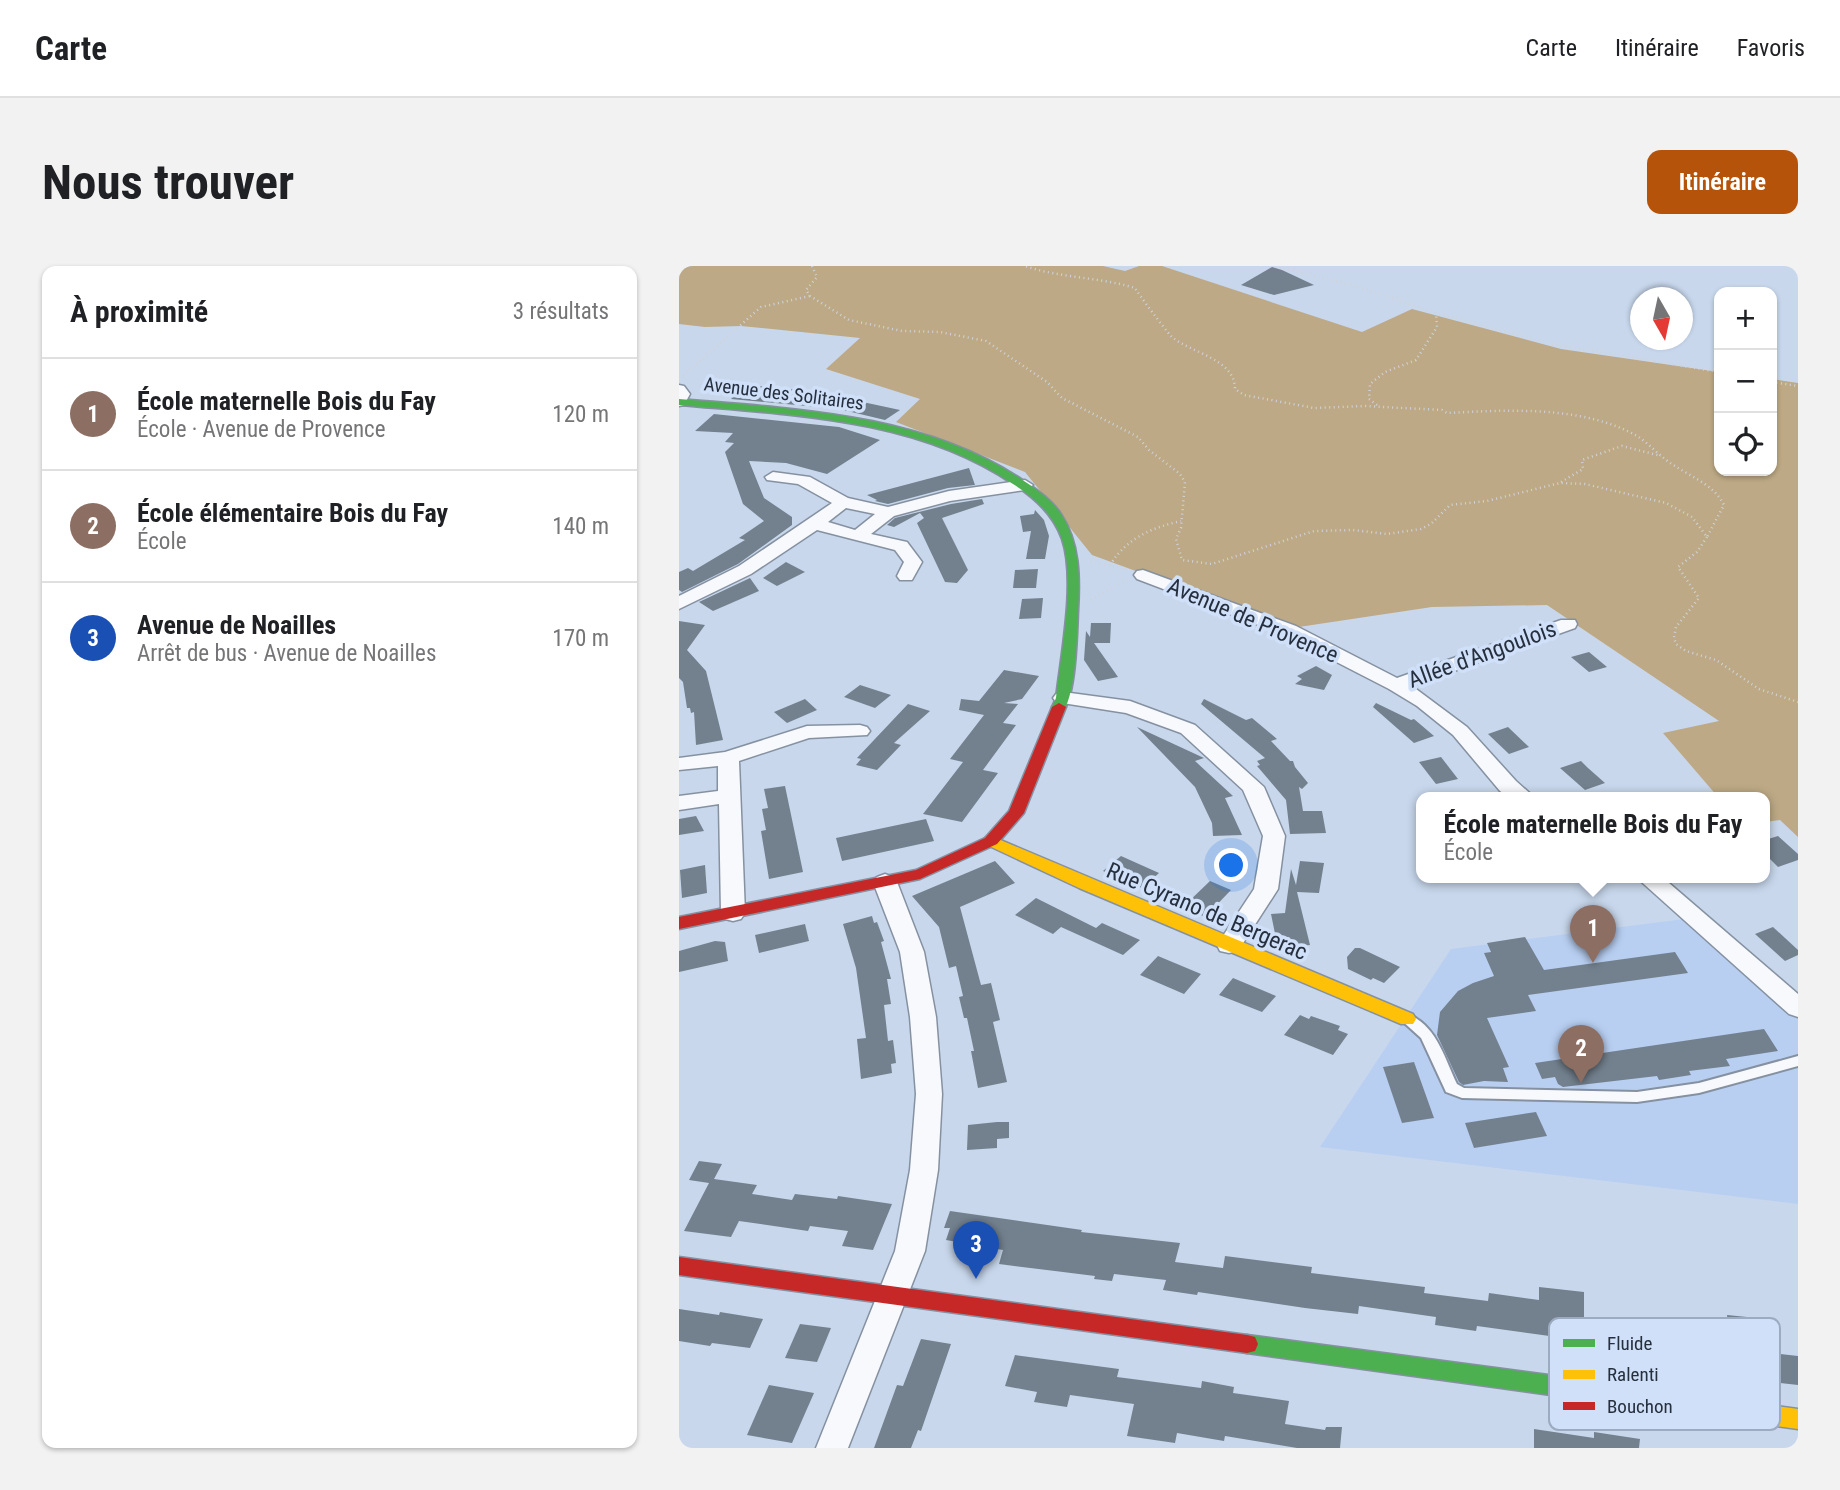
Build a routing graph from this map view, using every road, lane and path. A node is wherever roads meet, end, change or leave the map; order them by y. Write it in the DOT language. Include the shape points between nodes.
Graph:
graph roads {
  1 [pos="812,266"];
  2 [pos="1025,266"];
  3 [pos="1275,266"];
  4 [pos="810,296"];
  5 [pos="1436,313"];
  6 [pos="1714,371"];
  7 [pos="679,380"];
  8 [pos="1777,383"];
  9 [pos="1798,386"];
  10 [pos="679,389"];
  11 [pos="679,402"];
  12 [pos="1379,406"];
  13 [pos="1662,457"];
  14 [pos="773,477"];
  15 [pos="1560,483"];
  16 [pos="1025,485"];
  17 [pos="843,502"];
  18 [pos="888,512"];
  19 [pos="1181,521"];
  20 [pos="815,524"];
  21 [pos="859,536"];
  22 [pos="1707,537"];
  23 [pos="1095,561"];
  24 [pos="1110,565"];
  25 [pos="906,576"];
  26 [pos="1137,576"];
  27 [pos="679,603"];
  28 [pos="1069,613"];
  29 [pos="1568,624"];
  30 [pos="1396,685"];
  31 [pos="1063,698"];
  32 [pos="1798,702"];
  33 [pos="860,731"];
  34 [pos="728,758"];
  35 [pos="679,764"];
  36 [pos="1517,792"];
  37 [pos="729,796"];
  38 [pos="679,803"];
  39 [pos="991,841"];
  40 [pos="885,882"];
  41 [pos="1654,883"];
  42 [pos="733,913"];
  43 [pos="679,923"];
  44 [pos="1229,945"];
  45 [pos="1798,1008"];
  46 [pos="1407,1019"];
  47 [pos="1798,1061"];
  48 [pos="679,1266"];
  49 [pos="894,1295"];
  50 [pos="1549,1385"];
  51 [pos="1780,1417"];
  52 [pos="1798,1419"];
  53 [pos="832,1448"];
  1 -- 4 [label="path" via="817,277 806,290"];
  2 -- 12 [label="path" via="1103,278 1135,288 1171,336 1221,364 1244,396 1306,408"];
  3 -- 5 [label="path" via="1363,288"];
  4 -- 7 [label="path" via="749,314"];
  4 -- 19 [label="path" via="849,320 974,338 1013,357 1062,398 1138,437 1180,474 1185,486"];
  5 -- 6 [label="path" via="1553,344"];
  5 -- 12 [label="path" via="1437,327 1421,356 1370,384 1369,399"];
  8 -- 9 [label="path"];
  10 -- 11 [label="street" via="683,394"];
  11 -- 16 [label="street, Avenue des Solitaires" via="866,423 961,451"];
  12 -- 13 [label="path" via="1454,414 1490,411 1579,416 1627,430"];
  13 -- 15 [label="path" via="1619,446 1582,460 1583,468"];
  13 -- 22 [label="path" via="1723,500 1720,517"];
  14 -- 17 [label="street" via="813,482"];
  15 -- 19 [label="path" via="1450,505 1421,529 1387,534 1309,532 1212,564 1182,560 1176,542"];
  15 -- 22 [label="path" via="1585,484 1666,503 1692,517"];
  16 -- 18 [label="street" via="949,496"];
  16 -- 28 [label="street, Avenue des Solitaires" via="1055,514 1068,540 1073,573"];
  17 -- 18 [label="street"];
  17 -- 20 [label="street"];
  18 -- 21 [label="street"];
  19 -- 24 [label="path" via="1129,540"];
  20 -- 21 [label="street"];
  20 -- 27 [label="street" via="745,570"];
  21 -- 25 [label="street" via="901,546 913,562"];
  22 -- 32 [label="path" via="1699,553 1678,567 1699,598 1694,611 1677,624 1675,641 1688,652 1715,659 1748,684"];
  23 -- 24 [label="path"];
  24 -- 26 [label="path"];
  26 -- 28 [label="path"];
  26 -- 30 [label="street, Avenue de Provence" via="1289,630"];
  28 -- 31 [label="street, Avenue des Solitaires"];
  29 -- 30 [label="street, Allée d'Angoulois"];
  30 -- 36 [label="street, Avenue de Provence" via="1460,731"];
  31 -- 39 [label="street, Avenue des Solitaires" via="1016,813"];
  31 -- 44 [label="street" via="1131,707 1188,729 1253,787 1274,836 1266,889"];
  33 -- 34 [label="street" via="807,732"];
  34 -- 35 [label="street"];
  34 -- 37 [label="street"];
  37 -- 38 [label="street"];
  37 -- 42 [label="street"];
  39 -- 40 [label="street" via="920,874"];
  39 -- 44 [label="street, Rue Cyrano de Bergerac"];
  40 -- 42 [label="street"];
  40 -- 49 [label="street" via="912,952 929,1094 924,1170 910,1251"];
  41 -- 45 [label="street"];
  42 -- 43 [label="street"];
  44 -- 46 [label="street, Rue Cyrano de Bergerac"];
  46 -- 47 [label="lane" via="1427,1035 1451,1088 1462,1093 1636,1097 1699,1088"];
  48 -- 49 [label="street"];
  49 -- 50 [label="street"];
  49 -- 53 [label="street"];
  51 -- 52 [label="street"];
}
